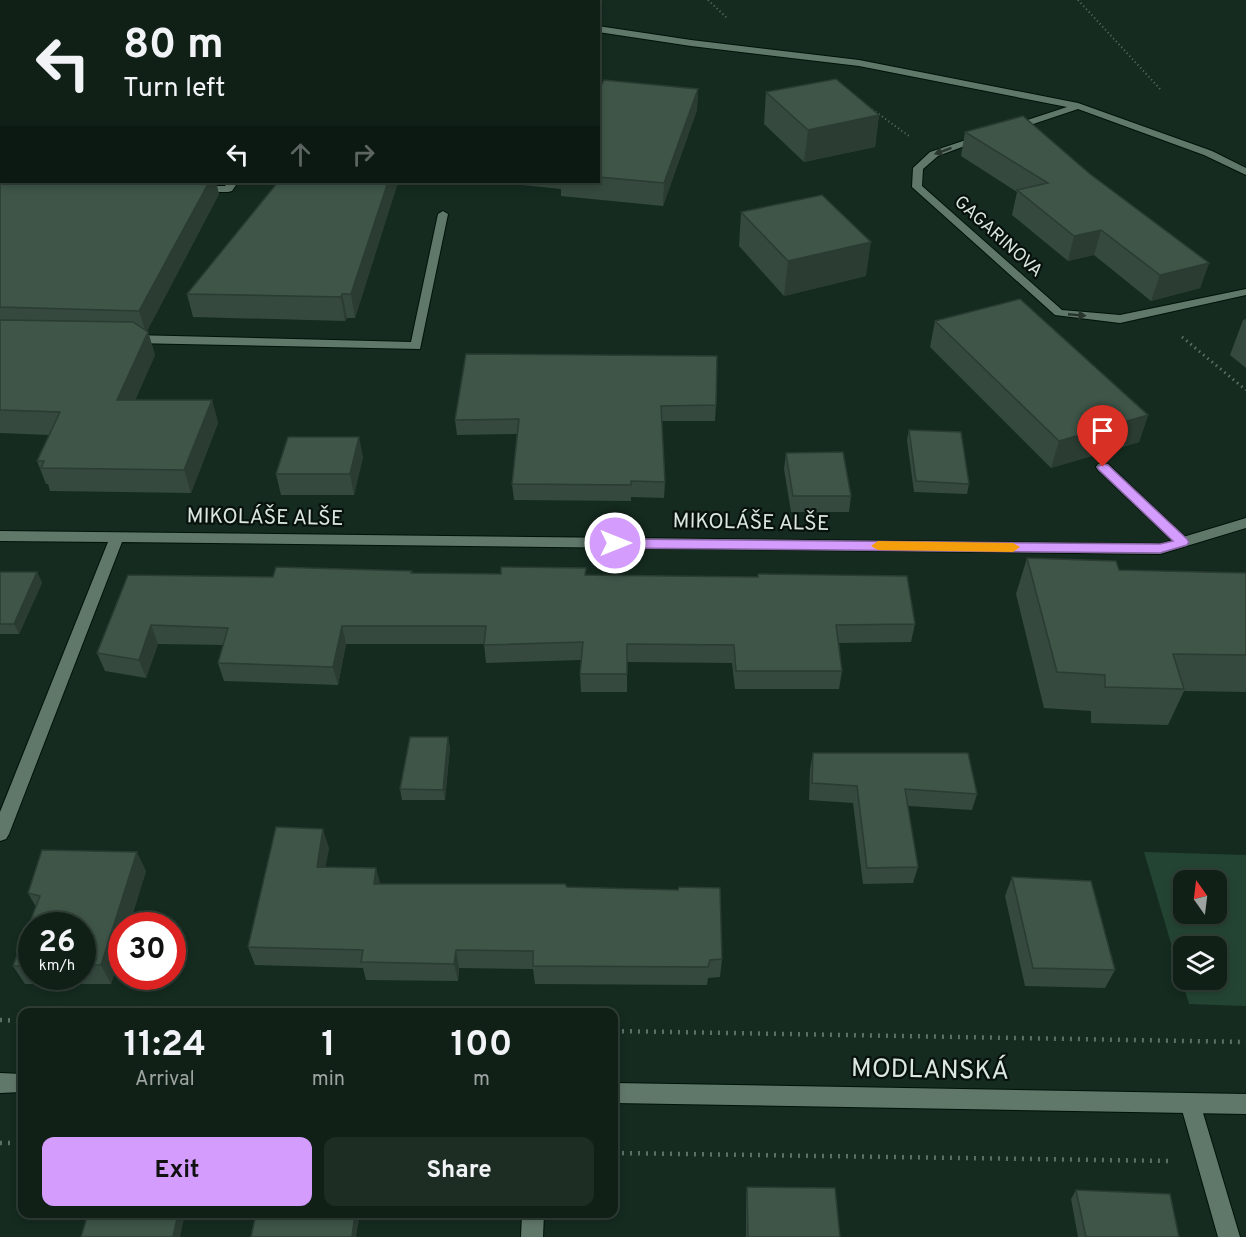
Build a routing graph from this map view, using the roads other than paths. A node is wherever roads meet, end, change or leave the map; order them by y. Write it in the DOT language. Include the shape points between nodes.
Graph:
graph roads {
  1 [pos="600,29"];
  2 [pos="1078,106"];
  3 [pos="1246,172"];
  4 [pos="232,183"];
  5 [pos="182,189"];
  6 [pos="443,213"];
  7 [pos="1246,292"];
  8 [pos="119,339"];
  9 [pos="1103,467"];
  10 [pos="1246,523"];
  11 [pos="0,537"];
  12 [pos="117,538"];
  13 [pos="1182,542"];
  14 [pos="0,834"];
  15 [pos="0,1083"];
  16 [pos="18,1083"];
  17 [pos="618,1093"];
  18 [pos="1190,1102"];
  19 [pos="1246,1104"];
  20 [pos="533,1218"];
  21 [pos="532,1237"];
  22 [pos="1229,1237"];
  1 -- 2 [label="street" via="859,63"];
  2 -- 3 [label="street" via="1208,153"];
  2 -- 7 [label="street, GAGARINOVA, one-way" via="934,154 918,168 917,187 1059,314 1120,319"];
  4 -- 5 [label="street" via="228,189"];
  6 -- 8 [label="street" via="416,346"];
  9 -- 13 [label="street"];
  10 -- 13 [label="street, MIKOLÁŠE ALŠE"];
  11 -- 12 [label="street, MIKOLÁŠE ALŠE"];
  12 -- 13 [label="street, MIKOLÁŠE ALŠE" via="1160,549"];
  12 -- 14 [label="street"];
  15 -- 16 [label="street"];
  17 -- 18 [label="street, MODLANSKÁ"];
  18 -- 19 [label="street, MODLANSKÁ"];
  18 -- 22 [label="street"];
  20 -- 21 [label="street"];
}
